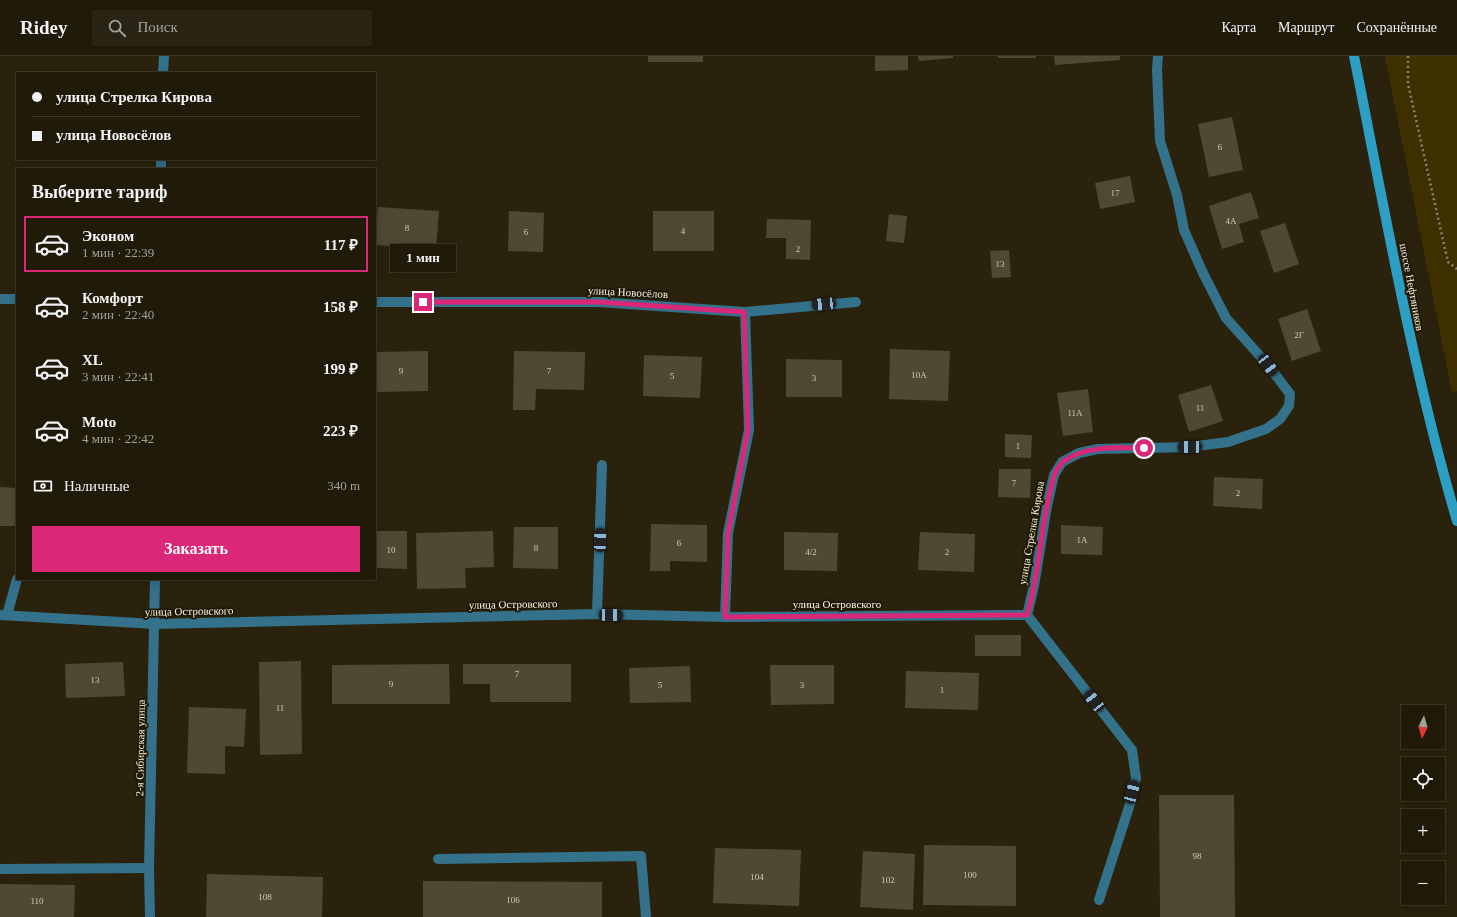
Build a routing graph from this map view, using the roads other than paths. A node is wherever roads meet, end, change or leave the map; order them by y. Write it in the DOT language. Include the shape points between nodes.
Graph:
graph roads {
  1 [pos="164,56"];
  2 [pos="1158,56"];
  3 [pos="1354,56"];
  4 [pos="163,72"];
  5 [pos="0,299"];
  6 [pos="16,299"];
  7 [pos="376,302"];
  8 [pos="856,302"];
  9 [pos="744,312"];
  10 [pos="602,465"];
  11 [pos="1457,520"];
  12 [pos="17,580"];
  13 [pos="155,580"];
  14 [pos="597,614"];
  15 [pos="3,615"];
  16 [pos="1027,615"];
  17 [pos="725,617"];
  18 [pos="155,624"];
  19 [pos="438,859"];
  20 [pos="149,868"];
  21 [pos="0,869"];
  22 [pos="1099,900"];
  23 [pos="150,917"];
  24 [pos="646,917"];
  1 -- 4 [label="street"];
  2 -- 16 [label="street, улица Стрелка Кирова" via="1160,141 1177,195 1184,230 1226,318 1290,394 1289,406 1280,419 1266,429 1228,442 1190,447 1098,449 1078,453 1062,462 1054,475"];
  3 -- 11 [label="main road, шоссе Нефтяников" via="1411,343"];
  5 -- 6 [label="street"];
  7 -- 9 [label="street, улица Новосёлов" via="598,302"];
  8 -- 9 [label="street, улица Новосёлов"];
  9 -- 17 [label="street" via="748,430 728,533"];
  10 -- 14 [label="street"];
  12 -- 15 [label="street"];
  13 -- 18 [label="street, 2-я Сибирская улица"];
  14 -- 17 [label="street, улица Островского"];
  14 -- 18 [label="street, улица Островского"];
  15 -- 18 [label="street, улица Островского"];
  16 -- 17 [label="street, улица Островского"];
  16 -- 22 [label="street" via="1132,750 1136,778"];
  18 -- 20 [label="street, 2-я Сибирская улица"];
  19 -- 24 [label="street" via="641,856"];
  20 -- 21 [label="street"];
  20 -- 23 [label="street, 2-я Сибирская улица"];
}
